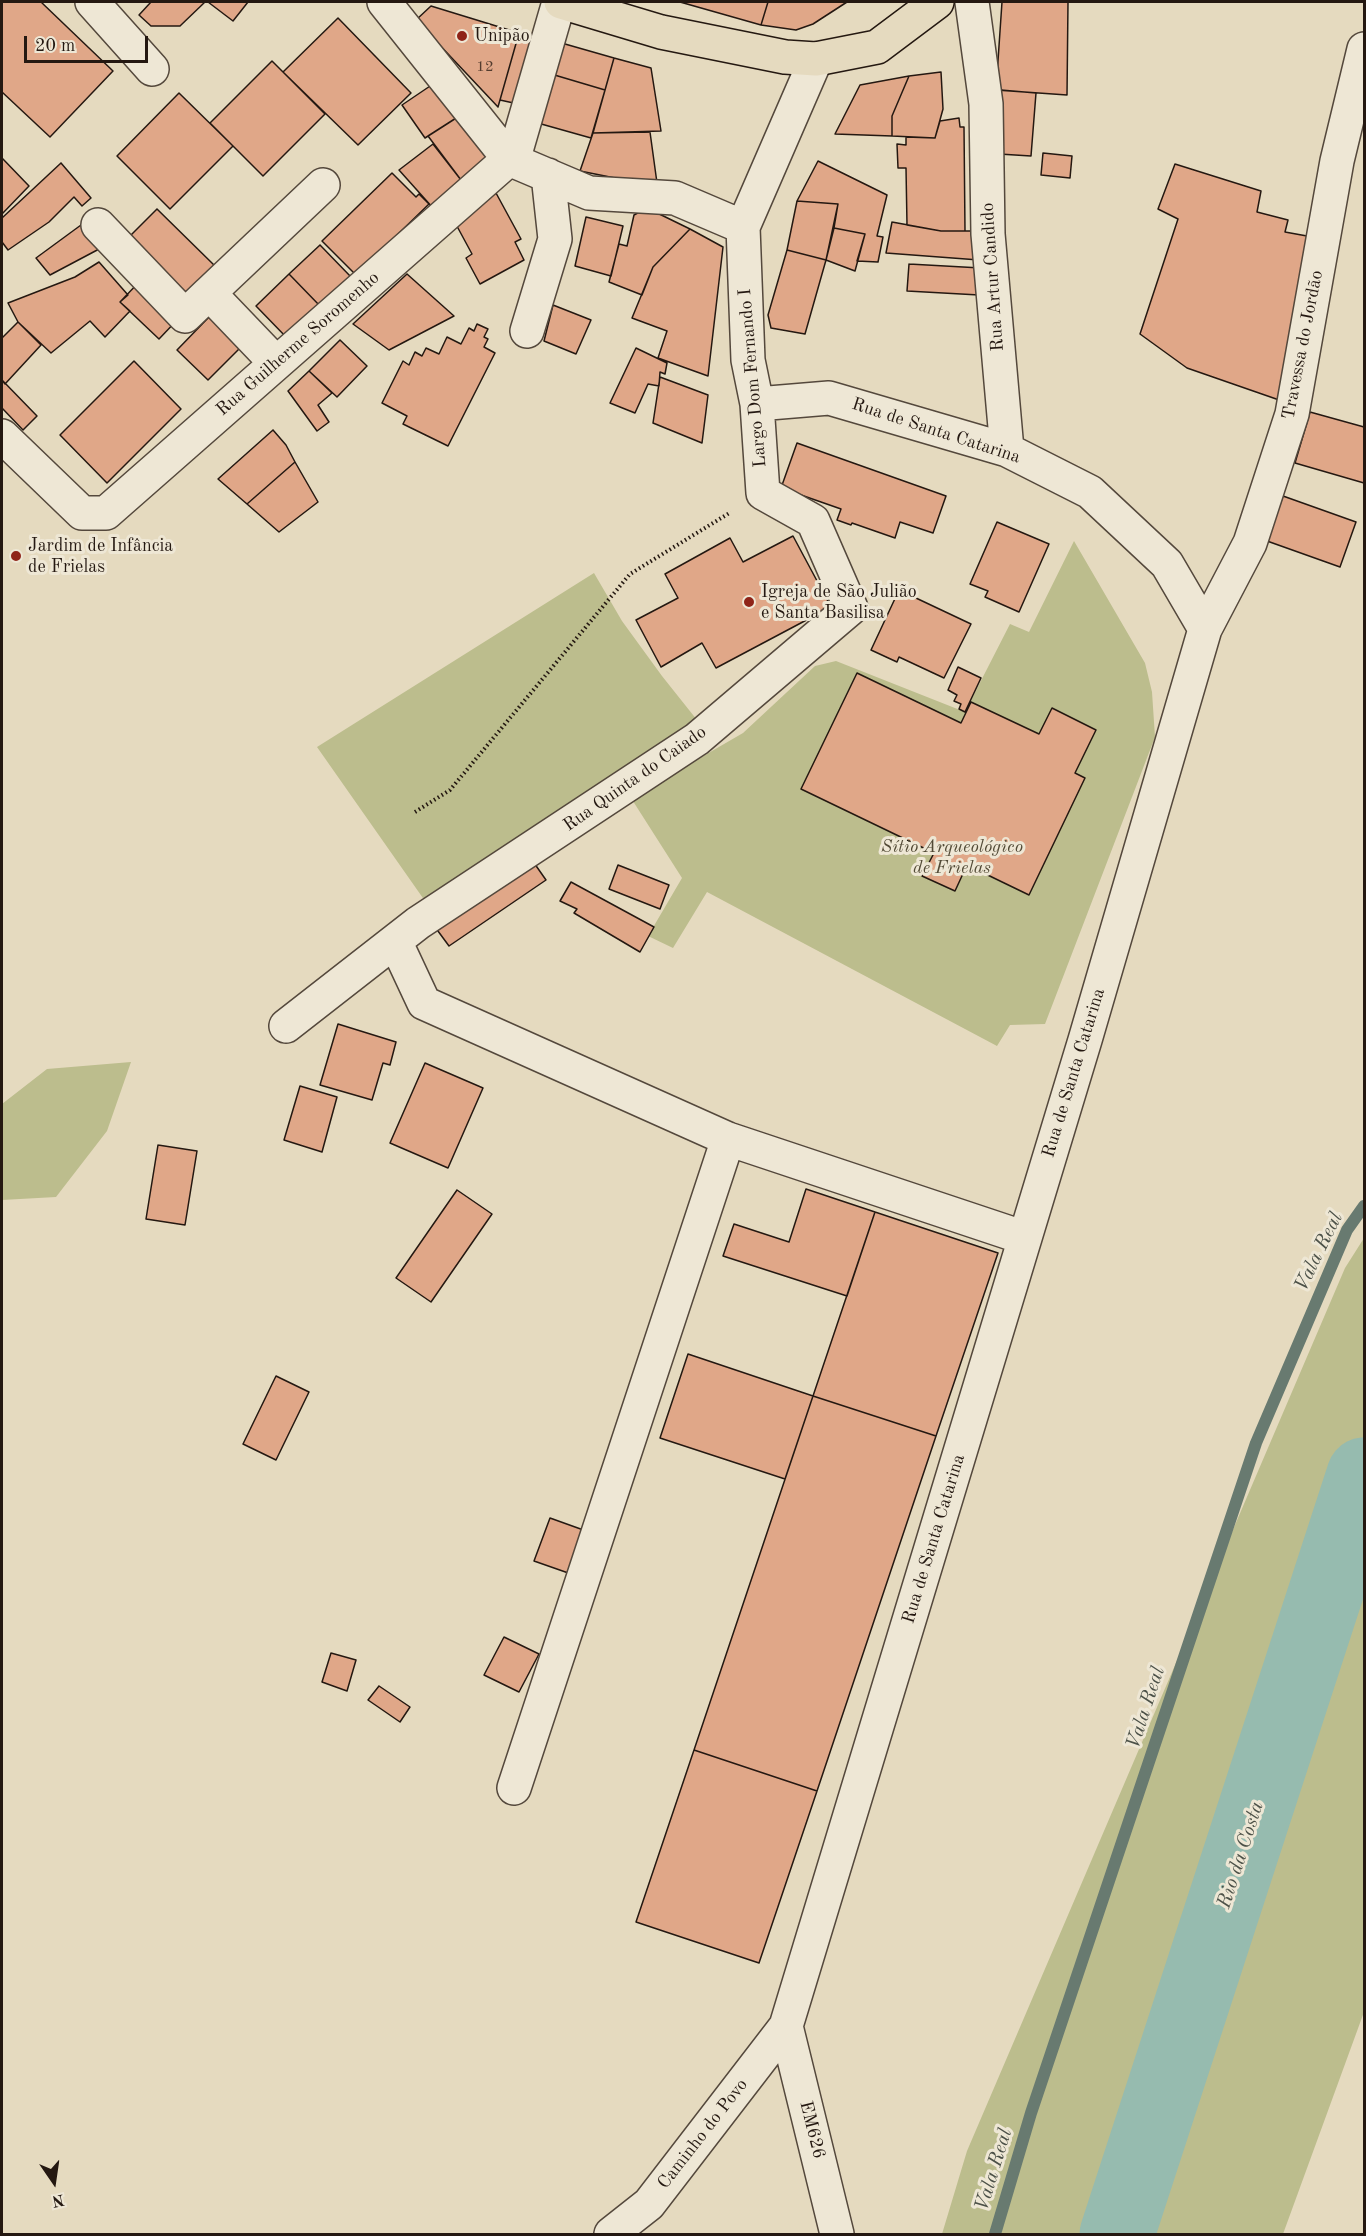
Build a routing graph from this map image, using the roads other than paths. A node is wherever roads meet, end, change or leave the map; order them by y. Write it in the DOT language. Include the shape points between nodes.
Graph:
graph roads {
  1 [pos="92,2"];
  2 [pos="384,2"];
  3 [pos="560,2"];
  4 [pos="937,2"];
  5 [pos="972,2"];
  6 [pos="1365,49"];
  7 [pos="816,59"];
  8 [pos="152,69"];
  9 [pos="511,160"];
  10 [pos="548,175"];
  11 [pos="323,185"];
  12 [pos="98,225"];
  13 [pos="743,227"];
  14 [pos="209,292"];
  15 [pos="527,331"];
  16 [pos="276,363"];
  17 [pos="757,404"];
  18 [pos="2,436"];
  19 [pos="1008,450"];
  20 [pos="763,493"];
  21 [pos="1205,629"];
  22 [pos="395,941"];
  23 [pos="286,1026"];
  24 [pos="728,1139"];
  25 [pos="1025,1238"];
  26 [pos="514,1788"];
  27 [pos="786,2026"];
  28 [pos="611,2235"];
  29 [pos="837,2235"];
  1 -- 8 [label="street"];
  2 -- 9 [label="street"];
  3 -- 7 [label="main road" via="661,32 785,57"];
  3 -- 9 [label="street"];
  4 -- 7 [label="main road" via="877,47"];
  5 -- 19 [label="street, Rua Artur Candido" via="986,104 988,234"];
  6 -- 21 [label="street, Travessa do Jordão" via="1337,161 1292,414 1250,543"];
  7 -- 13 [label="street"];
  9 -- 10 [label="street"];
  9 -- 16 [label="street, Rua Guilherme Soromenho"];
  10 -- 13 [label="street" via="589,193 675,198"];
  10 -- 15 [label="street" via="555,239"];
  11 -- 14 [label="street"];
  12 -- 14 [label="street" via="185,316"];
  13 -- 17 [label="street, Largo Dom Fernando I" via="748,360"];
  14 -- 16 [label="street"];
  16 -- 18 [label="street, Rua Guilherme Soromenho" via="106,513 82,513"];
  17 -- 19 [label="street, Rua de Santa Catarina" via="830,398"];
  17 -- 20 [label="street, Largo Dom Fernando I"];
  19 -- 21 [label="street, Rua de Santa Catarina" via="1090,492 1167,564"];
  20 -- 22 [label="street, Rua Quinta do Caiado" via="813,521 851,608 697,739"];
  21 -- 25 [label="street, Rua de Santa Catarina"];
  22 -- 23 [label="street, Rua Quinta do Caiado"];
  22 -- 24 [label="street" via="424,1003"];
  24 -- 25 [label="street"];
  24 -- 26 [label="street"];
  25 -- 27 [label="street, Rua de Santa Catarina"];
  27 -- 28 [label="street, Caminho do Povo" via="649,2204"];
  27 -- 29 [label="street, EM626"];
}
